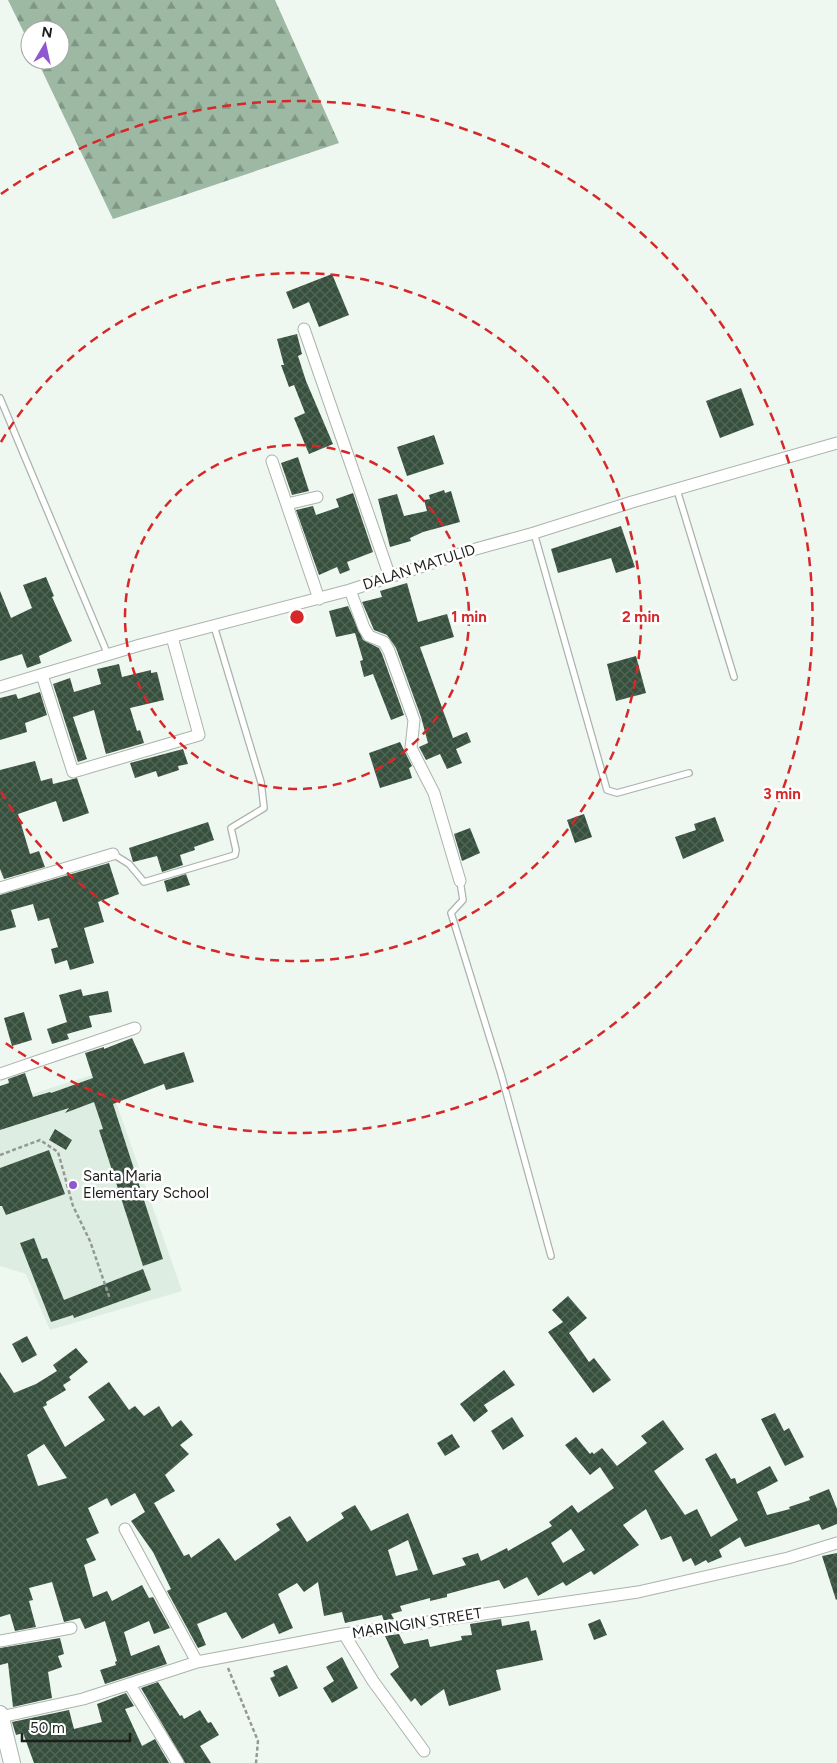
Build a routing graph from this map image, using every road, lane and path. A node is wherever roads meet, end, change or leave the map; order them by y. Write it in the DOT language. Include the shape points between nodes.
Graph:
graph roads {
  1 [pos="304,329"];
  2 [pos="0,398"];
  3 [pos="837,443"];
  4 [pos="272,461"];
  5 [pos="677,490"];
  6 [pos="317,497"];
  7 [pos="287,504"];
  8 [pos="534,533"];
  9 [pos="390,577"];
  10 [pos="350,590"];
  11 [pos="320,599"];
  12 [pos="214,626"];
  13 [pos="172,637"];
  14 [pos="108,655"];
  15 [pos="42,675"];
  16 [pos="734,677"];
  17 [pos="0,687"];
  18 [pos="689,773"];
  19 [pos="113,854"];
  20 [pos="460,881"];
  21 [pos="0,888"];
  22 [pos="135,1028"];
  23 [pos="0,1074"];
  24 [pos="0,1155"];
  25 [pos="551,1256"];
  26 [pos="110,1299"];
  27 [pos="125,1529"];
  28 [pos="837,1543"];
  29 [pos="71,1628"];
  30 [pos="344,1634"];
  31 [pos="0,1641"];
  32 [pos="223,1657"];
  33 [pos="197,1662"];
  34 [pos="130,1686"];
  35 [pos="0,1715"];
  36 [pos="424,1750"];
  37 [pos="12,1763"];
  38 [pos="178,1763"];
  39 [pos="256,1763"];
  1 -- 9 [label="street"];
  2 -- 14 [label="lane"];
  3 -- 5 [label="street, DALAN MATULID"];
  4 -- 7 [label="street"];
  5 -- 8 [label="street, DALAN MATULID"];
  5 -- 16 [label="lane"];
  6 -- 7 [label="street"];
  7 -- 11 [label="street"];
  8 -- 9 [label="street, DALAN MATULID"];
  8 -- 18 [label="lane" via="607,790 617,793"];
  9 -- 10 [label="street, DALAN MATULID"];
  10 -- 11 [label="street, DALAN MATULID"];
  10 -- 20 [label="street" via="369,636 384,642 389,651 414,720 411,748 434,793"];
  11 -- 12 [label="street, DALAN MATULID"];
  12 -- 13 [label="street, DALAN MATULID"];
  12 -- 19 [label="lane" via="261,782 264,808 231,828 235,855 144,882 129,864"];
  13 -- 14 [label="street, DALAN MATULID"];
  13 -- 15 [label="street" via="199,735 73,772"];
  14 -- 15 [label="street, DALAN MATULID"];
  15 -- 17 [label="street, DALAN MATULID"];
  19 -- 21 [label="street"];
  20 -- 25 [label="lane" via="463,900 451,913 502,1074"];
  22 -- 23 [label="street"];
  24 -- 26 [label="path" via="40,1140 58,1152 73,1206 90,1241"];
  27 -- 33 [label="street"];
  28 -- 30 [label="street, MARINGIN STREET" via="788,1558 638,1592"];
  29 -- 31 [label="street"];
  30 -- 32 [label="street, MARINGIN STREET"];
  30 -- 36 [label="street" via="373,1681"];
  32 -- 33 [label="street, MARINGIN STREET"];
  32 -- 39 [label="path" via="258,1741"];
  33 -- 34 [label="street, MARINGIN STREET"];
  34 -- 35 [label="street, MARINGIN STREET"];
  34 -- 38 [label="street"];
  35 -- 37 [label="street"];
}
